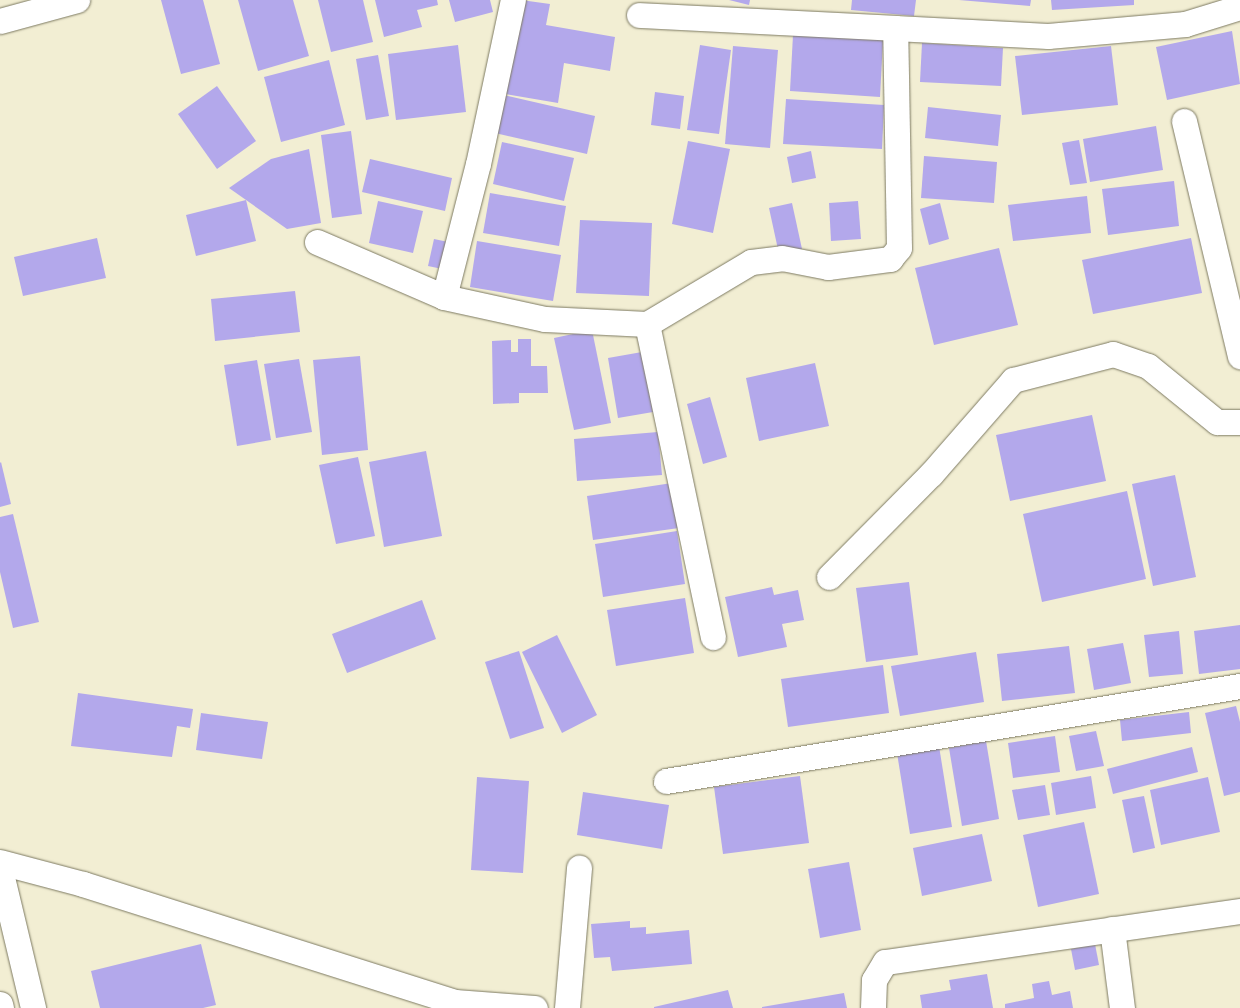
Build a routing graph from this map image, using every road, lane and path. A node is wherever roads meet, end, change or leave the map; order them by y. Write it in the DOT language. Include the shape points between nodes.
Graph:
graph roads {
  1 [pos="76,0"];
  2 [pos="513,0"];
  3 [pos="1240,7"];
  4 [pos="639,15"];
  5 [pos="0,21"];
  6 [pos="896,28"];
  7 [pos="1184,121"];
  8 [pos="316,242"];
  9 [pos="444,298"];
  10 [pos="647,324"];
  11 [pos="1240,356"];
  12 [pos="1240,422"];
  13 [pos="830,577"];
  14 [pos="713,637"];
  15 [pos="1240,686"];
  16 [pos="666,781"];
  17 [pos="0,862"];
  18 [pos="579,868"];
  19 [pos="0,869"];
  20 [pos="1240,911"];
  21 [pos="1112,929"];
  22 [pos="0,1004"];
  23 [pos="1,1008"];
  24 [pos="33,1008"];
  25 [pos="536,1008"];
  26 [pos="567,1008"];
  27 [pos="873,1008"];
  28 [pos="1122,1008"];
  1 -- 5 [label="street"];
  2 -- 9 [label="street" via="478,164"];
  3 -- 6 [label="street" via="1185,24 1048,36"];
  4 -- 6 [label="street"];
  6 -- 10 [label="street" via="899,248 890,259 828,267 782,258 751,262"];
  7 -- 11 [label="street"];
  8 -- 9 [label="street"];
  9 -- 10 [label="street" via="545,319"];
  10 -- 14 [label="street"];
  12 -- 13 [label="street" via="1217,422 1148,366 1113,354 1014,380 930,474"];
  15 -- 16 [label="street"];
  17 -- 25 [label="street" via="83,884 454,1002"];
  18 -- 26 [label="street"];
  19 -- 24 [label="street"];
  20 -- 21 [label="street"];
  21 -- 27 [label="street" via="885,962 874,980"];
  21 -- 28 [label="street"];
  22 -- 23 [label="street"];
}
